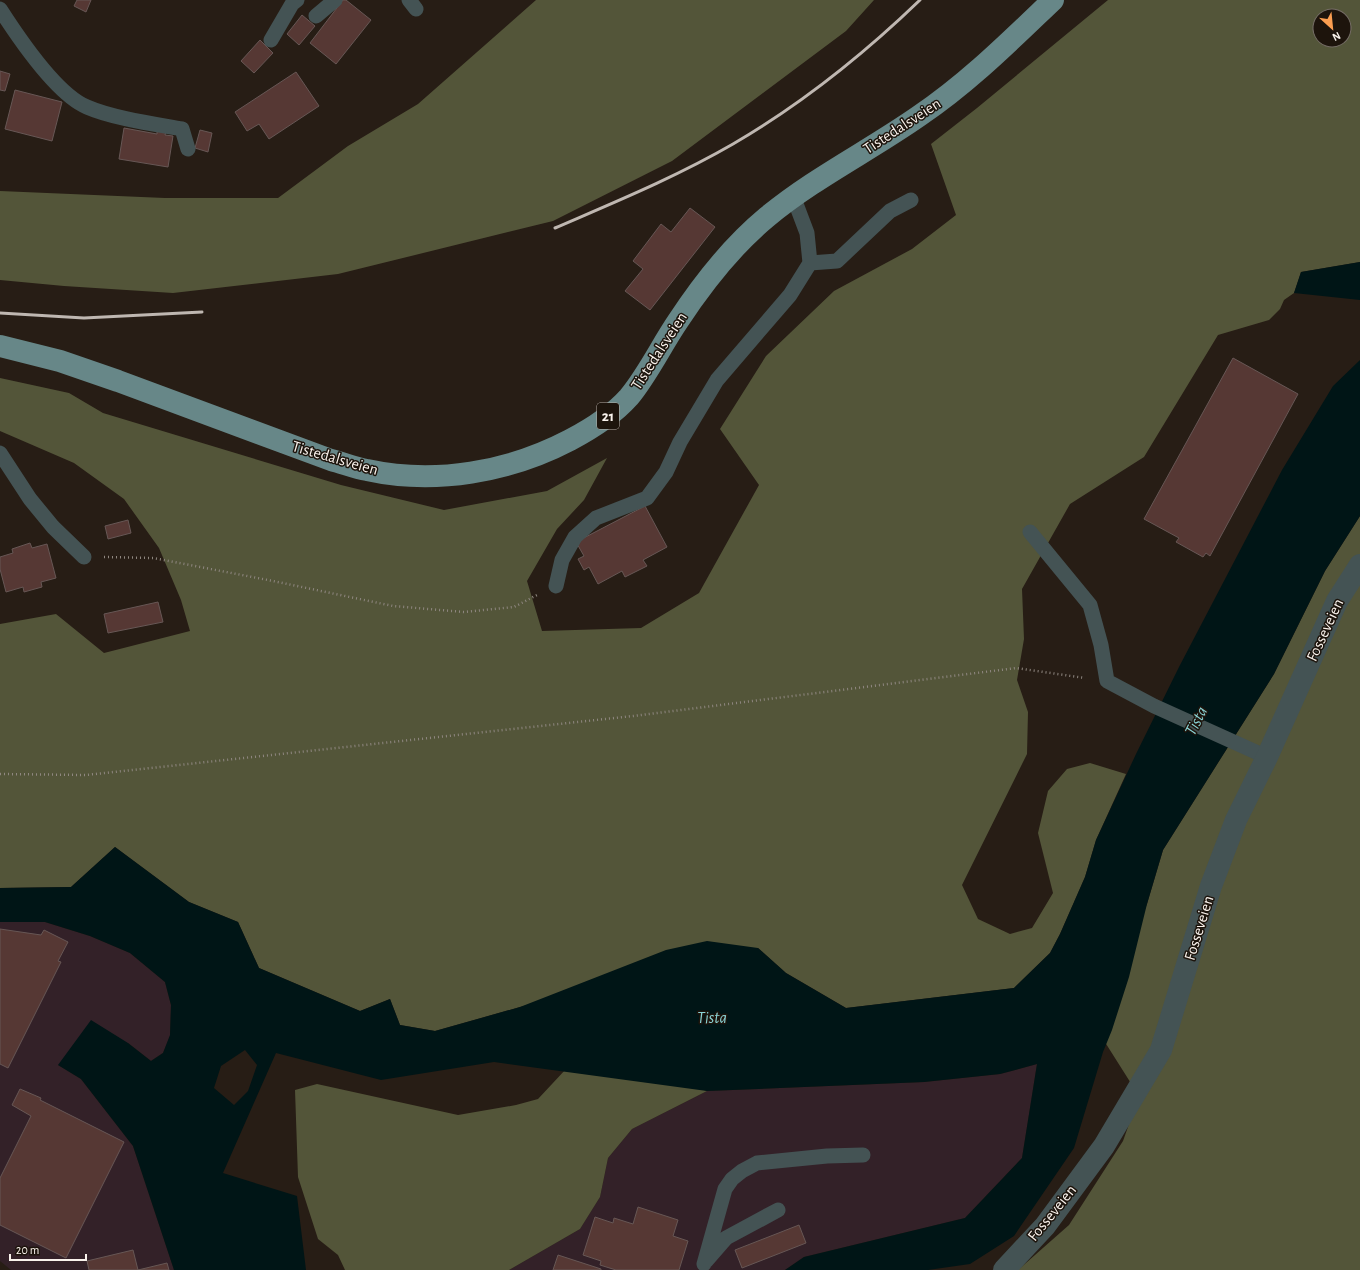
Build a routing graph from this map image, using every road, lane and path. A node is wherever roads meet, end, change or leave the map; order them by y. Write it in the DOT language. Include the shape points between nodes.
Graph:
graph roads {
  1 [pos="297,0"];
  2 [pos="335,0"];
  3 [pos="1053,0"];
  4 [pos="0,9"];
  5 [pos="316,16"];
  6 [pos="271,40"];
  7 [pos="188,148"];
  8 [pos="793,196"];
  9 [pos="911,200"];
  10 [pos="810,263"];
  11 [pos="0,346"];
  12 [pos="0,453"];
  13 [pos="1030,532"];
  14 [pos="84,557"];
  15 [pos="1360,565"];
  16 [pos="556,586"];
  17 [pos="1107,681"];
  18 [pos="1267,757"];
  19 [pos="0,774"];
  20 [pos="863,1155"];
  21 [pos="778,1210"];
  22 [pos="702,1267"];
  23 [pos="1004,1270"];
  1 -- 6 [label="lane" via="292,4"];
  2 -- 5 [label="lane"];
  3 -- 8 [label="main road, Tistedalsveien / 21" via="959,88 919,117"];
  4 -- 7 [label="lane" via="21,42 71,98 86,107 182,129"];
  8 -- 10 [label="lane" via="807,233"];
  8 -- 11 [label="main road, Tistedalsveien / 21" via="764,219 713,272 628,398 582,434 547,452 480,472 442,476 368,470 331,460 67,364"];
  9 -- 10 [label="lane" via="890,211 837,261"];
  10 -- 16 [label="lane" via="790,295 717,380 680,442 666,472 647,498 596,518 575,537 562,560"];
  12 -- 14 [label="lane" via="52,527"];
  13 -- 17 [label="lane" via="1090,605 1101,644"];
  14 -- 16 [label="path" via="153,558 393,606 464,612 514,607"];
  15 -- 18 [label="street, Fosseveien" via="1337,601"];
  17 -- 18 [label="lane" via="1154,706"];
  17 -- 19 [label="path" via="1016,668 633,716 94,774"];
  18 -- 23 [label="street, Fosseveien" via="1236,820 1211,886 1161,1050 1104,1146 1045,1226"];
  20 -- 22 [label="lane" via="757,1163 742,1171 725,1189"];
  21 -- 22 [label="lane" via="726,1238"];
}
